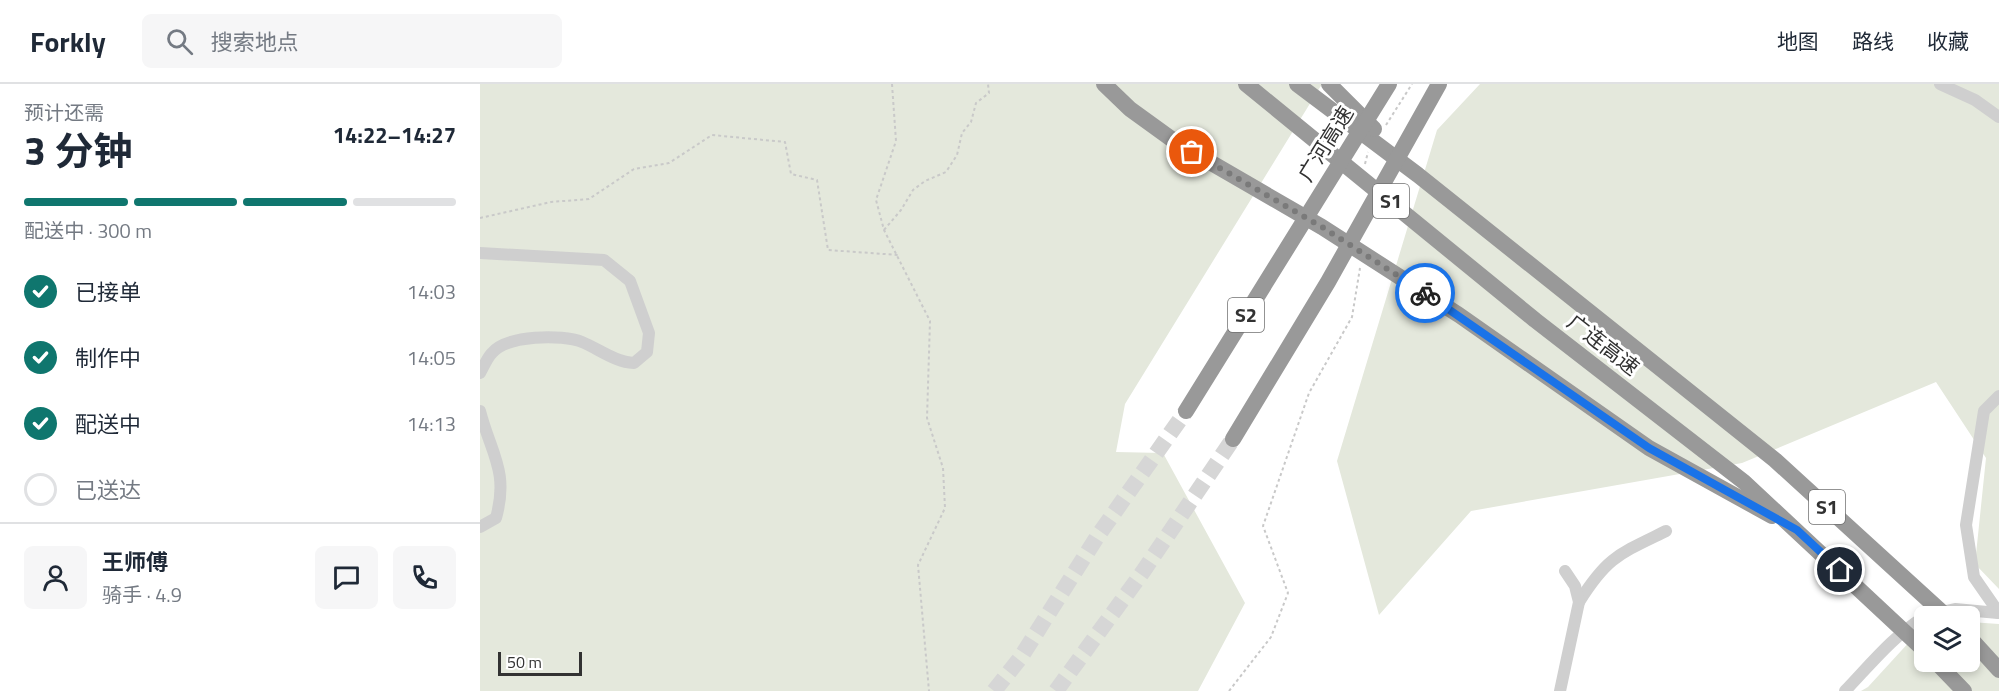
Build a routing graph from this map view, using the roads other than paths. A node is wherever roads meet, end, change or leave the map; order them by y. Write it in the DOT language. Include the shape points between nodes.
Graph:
graph roads {
  1 [pos="1104,84"];
  2 [pos="1246,84"];
  3 [pos="1297,84"];
  4 [pos="1329,84"];
  5 [pos="1389,84"];
  6 [pos="1439,84"];
  7 [pos="1940,84"];
  8 [pos="1999,117"];
  9 [pos="1418,175"];
  10 [pos="480,254"];
  11 [pos="480,373"];
  12 [pos="1999,396"];
  13 [pos="480,411"];
  14 [pos="1186,411"];
  15 [pos="1233,439"];
  16 [pos="480,527"];
  17 [pos="1797,530"];
  18 [pos="1666,531"];
  19 [pos="1565,571"];
  20 [pos="1579,602"];
  21 [pos="1935,606"];
  22 [pos="1980,611"];
  23 [pos="1999,613"];
  24 [pos="1914,623"];
  25 [pos="1914,641"];
  26 [pos="1980,649"];
  27 [pos="1999,670"];
  28 [pos="1946,672"];
  29 [pos="1560,691"];
  30 [pos="1845,691"];
  31 [pos="1964,691"];
  1 -- 17 [label="highway" via="1130,109 1177,143 1322,227 1459,315 1649,448"];
  2 -- 17 [label="highway, 广连高速 / S1" via="1535,321 1744,482"];
  3 -- 9 [label="highway, 广连高速 / S1"];
  4 -- 9 [label="highway"];
  5 -- 14 [label="highway, 广河高速 / S2"];
  6 -- 15 [label="highway, S2"];
  7 -- 8 [label="street" via="1975,100"];
  9 -- 21 [label="highway, 广连高速 / S1" via="1775,460"];
  10 -- 11 [label="street" via="604,260 630,280 649,333 647,352 634,363 625,363 579,341 542,338 513,340 493,351"];
  12 -- 23 [label="street" via="1984,411 1966,525 1974,577"];
  13 -- 16 [label="street" via="500,467 502,496 496,518"];
  17 -- 25 [label="highway, 广连高速 / S1"];
  18 -- 20 [label="street" via="1612,557"];
  19 -- 20 [label="street"];
  20 -- 29 [label="street"];
  22 -- 23 [label="street"];
  24 -- 30 [label="street"];
  26 -- 27 [label="highway"];
  28 -- 31 [label="highway"];
}
